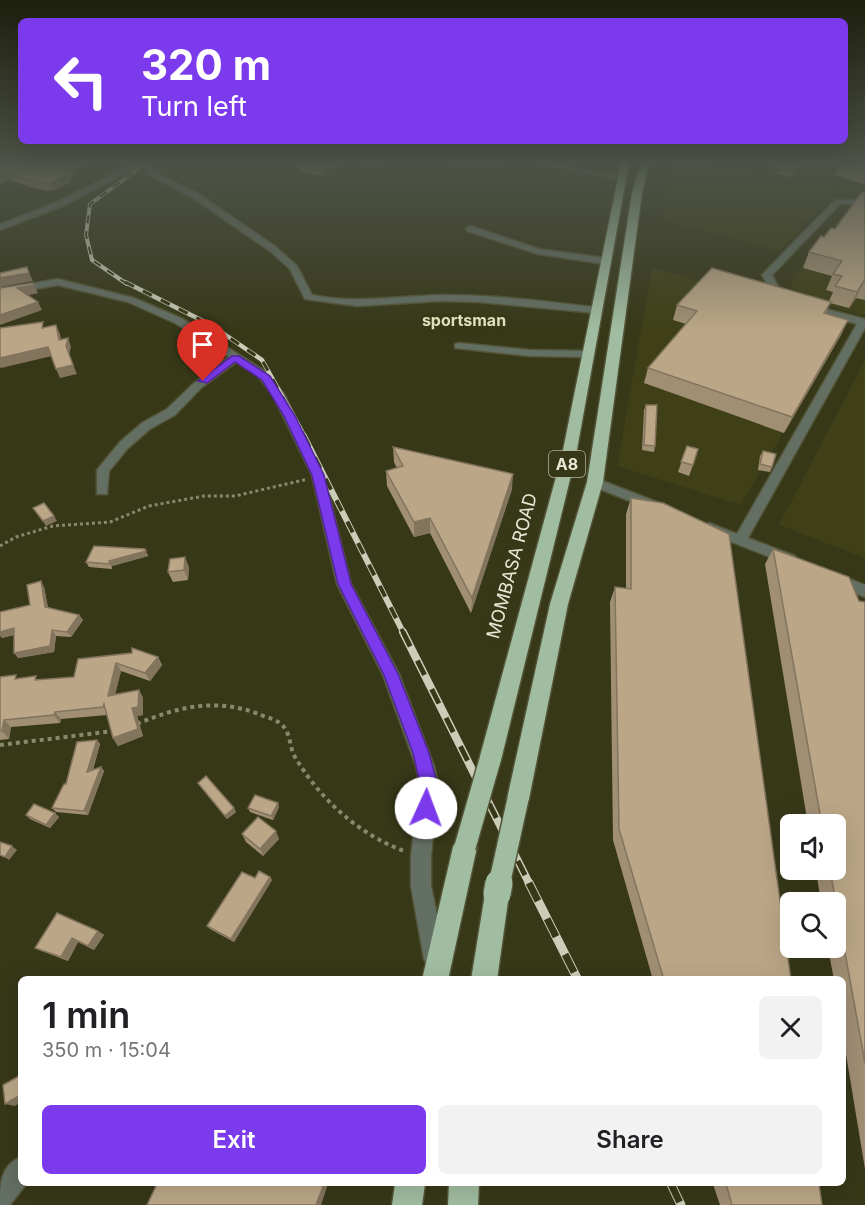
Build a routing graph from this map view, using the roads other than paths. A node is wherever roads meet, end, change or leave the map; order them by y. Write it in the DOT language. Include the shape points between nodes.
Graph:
graph roads {
  1 [pos="20,219"];
  2 [pos="232,219"];
  3 [pos="614,219"];
  4 [pos="633,219"];
  5 [pos="821,219"];
  6 [pos="0,227"];
  7 [pos="470,229"];
  8 [pos="605,261"];
  9 [pos="0,292"];
  10 [pos="596,310"];
  11 [pos="864,323"];
  12 [pos="459,346"];
  13 [pos="588,354"];
  14 [pos="235,358"];
  15 [pos="595,482"];
  16 [pos="102,491"];
  17 [pos="670,512"];
  18 [pos="700,524"];
  19 [pos="740,540"];
  20 [pos="804,566"];
  21 [pos="825,575"];
  22 [pos="865,591"];
  23 [pos="436,974"];
  24 [pos="485,976"];
  25 [pos="18,1173"];
  26 [pos="410,1186"];
  27 [pos="464,1186"];
  28 [pos="0,1198"];
  29 [pos="408,1205"];
  30 [pos="463,1205"];
  1 -- 6 [label="street"];
  2 -- 10 [label="street" via="294,267 308,297 367,303 481,299"];
  3 -- 8 [label="highway, MOMBASA ROAD / A8"];
  4 -- 15 [label="highway, A8"];
  5 -- 11 [label="street" via="767,275 777,294 792,302"];
  7 -- 8 [label="street" via="538,251"];
  8 -- 10 [label="highway, MOMBASA ROAD / A8"];
  9 -- 14 [label="street" via="58,282 105,292 179,321"];
  10 -- 13 [label="highway, MOMBASA ROAD / A8"];
  11 -- 19 [label="street"];
  12 -- 13 [label="street"];
  13 -- 23 [label="highway, MOMBASA ROAD / A8, bridge" via="569,455 465,847"];
  14 -- 16 [label="street" via="197,386 171,412 124,445 103,470"];
  14 -- 23 [label="street" via="269,381 318,475 344,584 391,674 425,766 429,788 421,885"];
  15 -- 17 [label="street"];
  15 -- 24 [label="highway, A8, bridge" via="559,604 497,894"];
  18 -- 19 [label="street"];
  19 -- 20 [label="street"];
  21 -- 22 [label="street"];
  25 -- 28 [label="street"];
  26 -- 29 [label="highway"];
  27 -- 30 [label="highway"];
}
